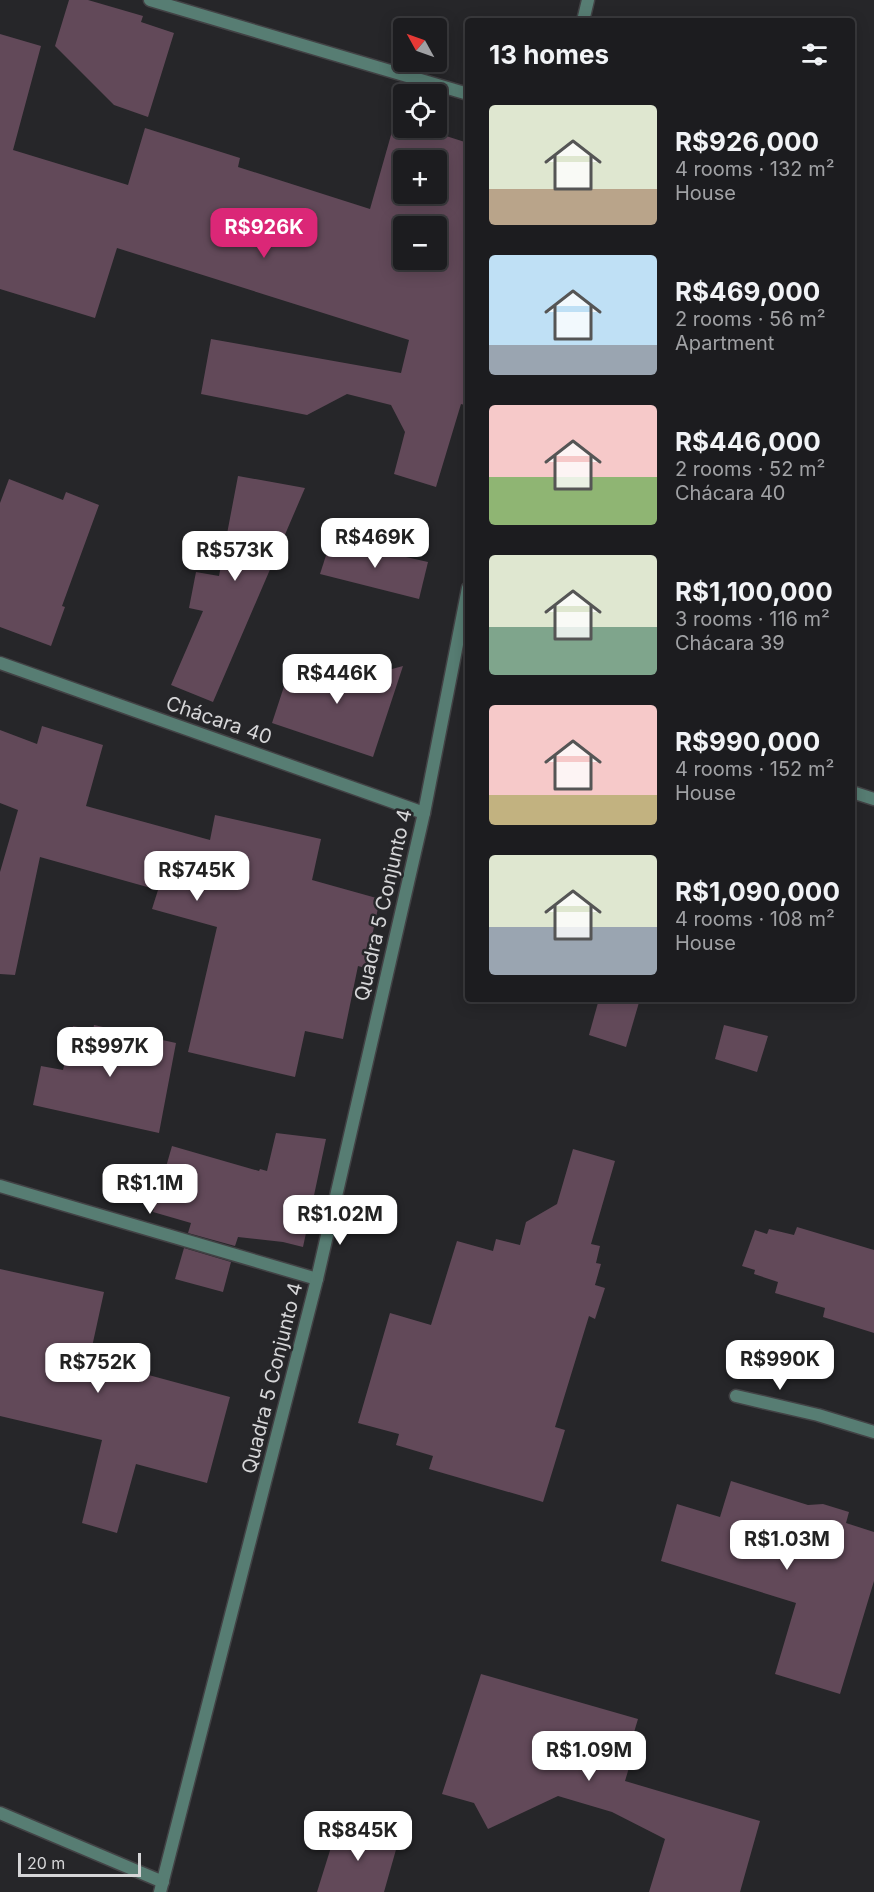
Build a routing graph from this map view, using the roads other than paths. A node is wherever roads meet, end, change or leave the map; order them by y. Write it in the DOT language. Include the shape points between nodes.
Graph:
graph roads {
  1 [pos="150,0"];
  2 [pos="588,0"];
  3 [pos="584,18"];
  4 [pos="465,93"];
  5 [pos="465,603"];
  6 [pos="0,663"];
  7 [pos="855,793"];
  8 [pos="874,799"];
  9 [pos="424,813"];
  10 [pos="0,1186"];
  11 [pos="317,1279"];
  12 [pos="736,1396"];
  13 [pos="874,1432"];
  14 [pos="0,1813"];
  15 [pos="162,1887"];
  1 -- 4 [label="street"];
  2 -- 3 [label="street"];
  5 -- 9 [label="street, Quadra 5 Conjunto 4"];
  6 -- 9 [label="street, Chácara 40"];
  7 -- 8 [label="street"];
  9 -- 11 [label="street, Quadra 5 Conjunto 4"];
  10 -- 11 [label="street"];
  11 -- 15 [label="street, Quadra 5 Conjunto 4"];
  12 -- 13 [label="street"];
  14 -- 15 [label="street"];
}
